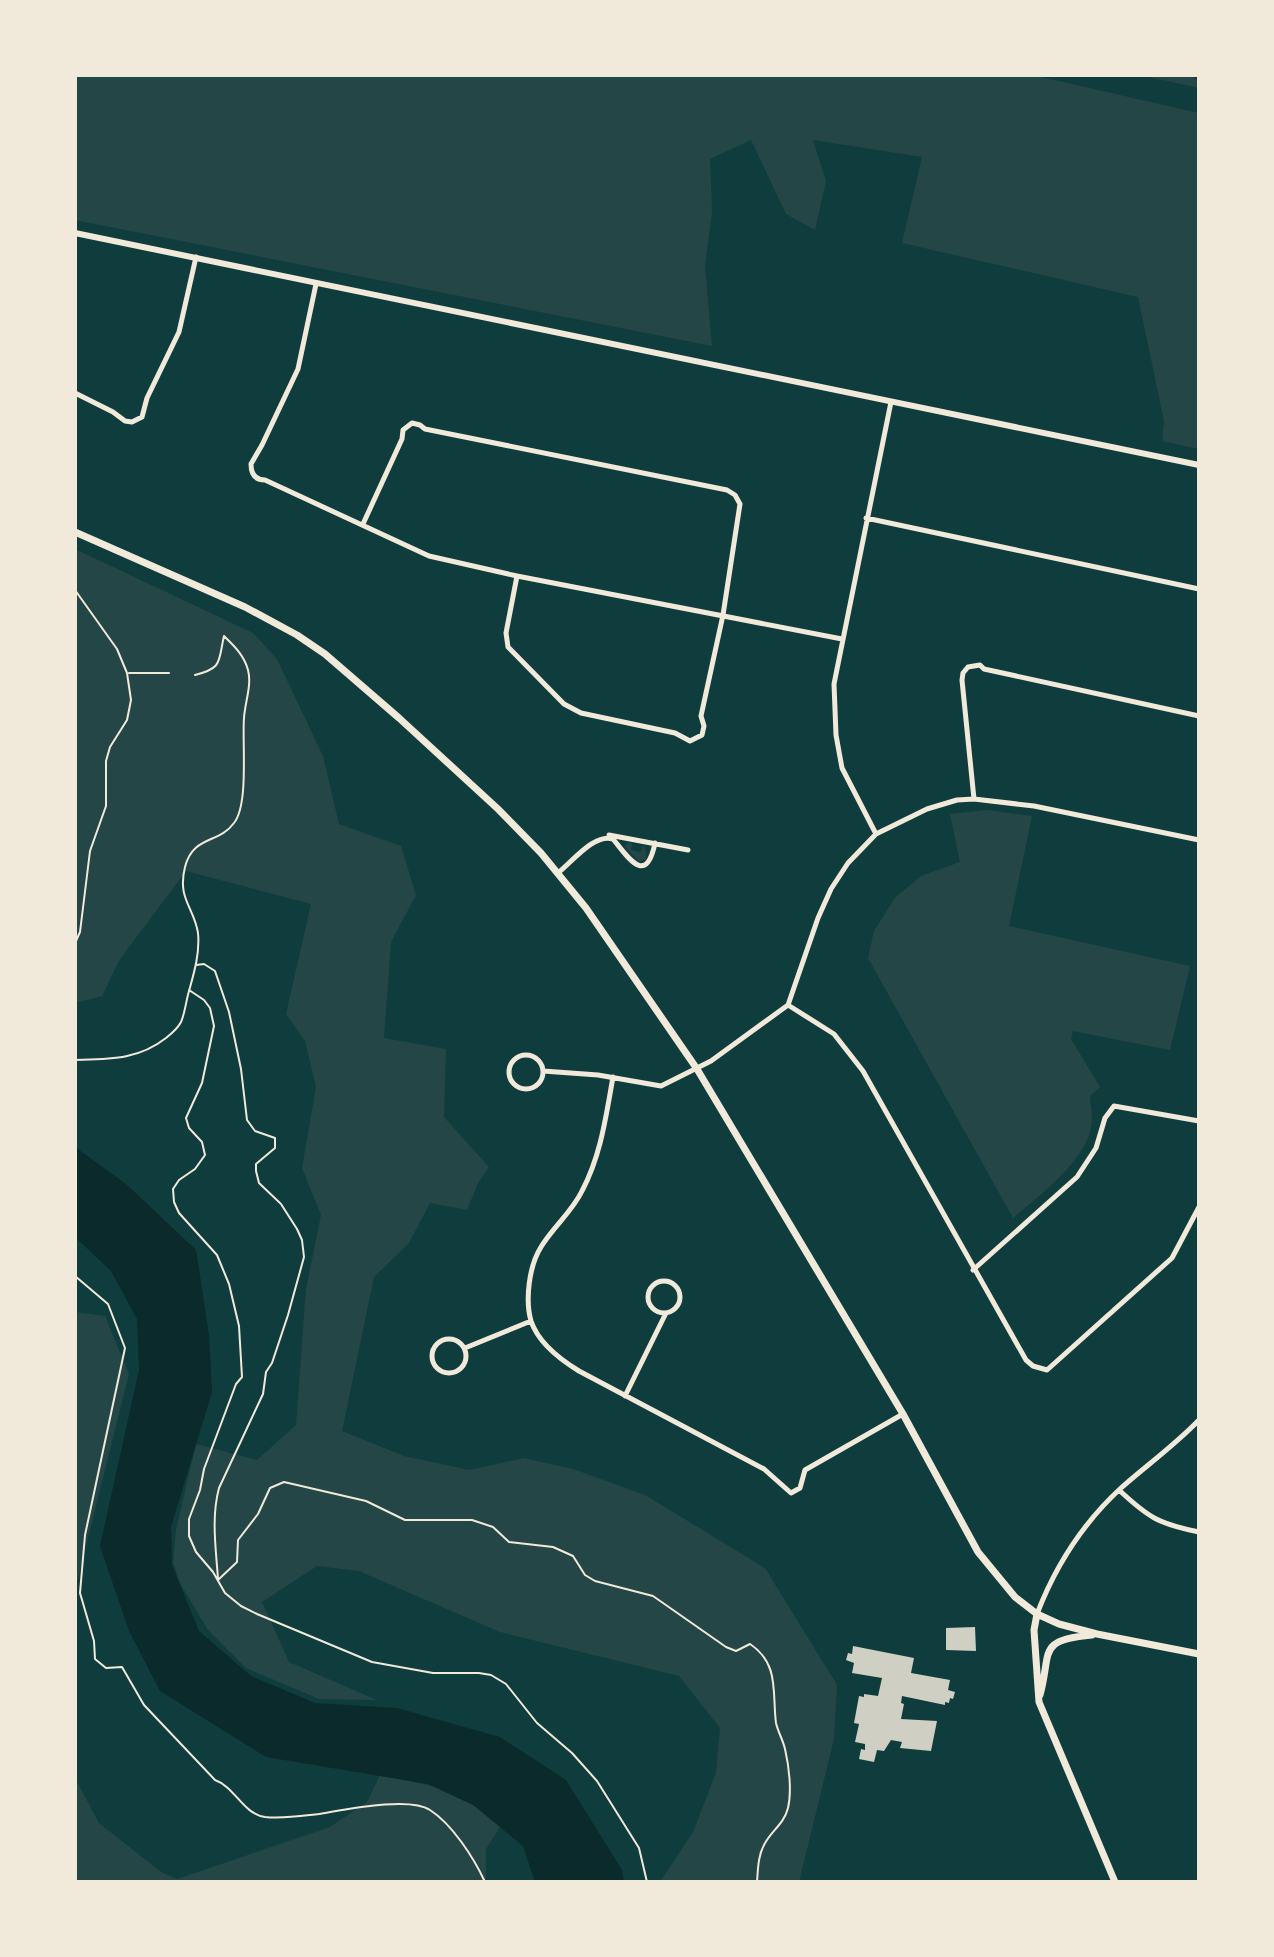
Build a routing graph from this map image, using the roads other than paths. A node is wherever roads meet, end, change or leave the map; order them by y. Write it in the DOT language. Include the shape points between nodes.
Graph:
graph roads {
  1 [pos="75,233"];
  2 [pos="196,257"];
  3 [pos="316,284"];
  4 [pos="75,394"];
  5 [pos="891,402"];
  6 [pos="1199,465"];
  7 [pos="866,518"];
  8 [pos="363,524"];
  9 [pos="75,532"];
  10 [pos="517,576"];
  11 [pos="1199,589"];
  12 [pos="723,615"];
  13 [pos="842,639"];
  14 [pos="1199,716"];
  15 [pos="974,799"];
  16 [pos="876,834"];
  17 [pos="598,840"];
  18 [pos="1199,840"];
  19 [pos="655,843"];
  20 [pos="688,850"];
  21 [pos="558,873"];
  22 [pos="788,1005"];
  23 [pos="696,1069"];
  24 [pos="543,1071"];
  25 [pos="613,1077"];
  26 [pos="1199,1121"];
  27 [pos="1199,1207"];
  28 [pos="973,1270"];
  29 [pos="666,1313"];
  30 [pos="531,1321"];
  31 [pos="465,1348"];
  32 [pos="625,1396"];
  33 [pos="903,1415"];
  34 [pos="1199,1420"];
  35 [pos="1119,1490"];
  36 [pos="1199,1532"];
  37 [pos="1037,1614"];
  38 [pos="1097,1634"];
  39 [pos="1199,1654"];
  40 [pos="1038,1702"];
  41 [pos="1115,1882"];
  1 -- 2 [label="street"];
  2 -- 3 [label="street"];
  2 -- 4 [label="street" via="179,332 142,417 125,421"];
  3 -- 5 [label="street"];
  3 -- 8 [label="street" via="298,369 251,469 257,479"];
  5 -- 6 [label="street"];
  5 -- 7 [label="street"];
  7 -- 11 [label="street"];
  7 -- 13 [label="street"];
  8 -- 10 [label="street" via="429,556"];
  8 -- 12 [label="street" via="403,430 412,423 704,485 735,495 740,504"];
  9 -- 21 [label="main road" via="245,607 314,646 482,794"];
  10 -- 12 [label="street"];
  10 -- 12 [label="street" via="507,644 564,704 581,713 675,733 690,741 704,731 701,716"];
  12 -- 13 [label="street"];
  13 -- 16 [label="street" via="834,684 836,735 842,768"];
  14 -- 15 [label="street" via="980,665 968,667 962,680"];
  15 -- 16 [label="street" via="927,809"];
  15 -- 18 [label="street" via="1034,806"];
  16 -- 22 [label="street" via="831,889"];
  17 -- 19 [label="street" via="613,835"];
  17 -- 19 [label="street" via="613,839 638,866 649,862"];
  17 -- 21 [label="street"];
  19 -- 20 [label="street"];
  21 -- 23 [label="main road"];
  22 -- 23 [label="street"];
  22 -- 28 [label="street" via="834,1034 863,1071"];
  23 -- 25 [label="street" via="661,1086"];
  23 -- 33 [label="main road"];
  24 -- 24 [label="street" via="536,1086 525,1089 514,1085 509,1074 510,1063 524,1054 539,1060"];
  24 -- 25 [label="street"];
  25 -- 30 [label="street" via="594,1168 534,1262 529,1285"];
  26 -- 28 [label="street" via="1114,1106 1077,1177"];
  27 -- 28 [label="street" via="1171,1258 1047,1370 1026,1360"];
  29 -- 29 [label="street" via="676,1308 680,1294 671,1282 660,1281 651,1287 649,1303"];
  29 -- 32 [label="street"];
  30 -- 31 [label="street"];
  30 -- 32 [label="street" via="564,1361"];
  31 -- 31 [label="street" via="466,1359 456,1372 445,1373 433,1363 432,1352 442,1340 458,1340"];
  32 -- 33 [label="street" via="764,1469 793,1493 800,1488 805,1470"];
  33 -- 37 [label="main road" via="978,1552 1015,1597"];
  34 -- 35 [label="street"];
  35 -- 36 [label="street" via="1163,1524"];
  35 -- 37 [label="street" via="1069,1548"];
  37 -- 38 [label="main road"];
  37 -- 40 [label="main road"];
  38 -- 39 [label="main road"];
  38 -- 40 [label="main road" via="1065,1637 1049,1650"];
  40 -- 41 [label="main road"];
}
